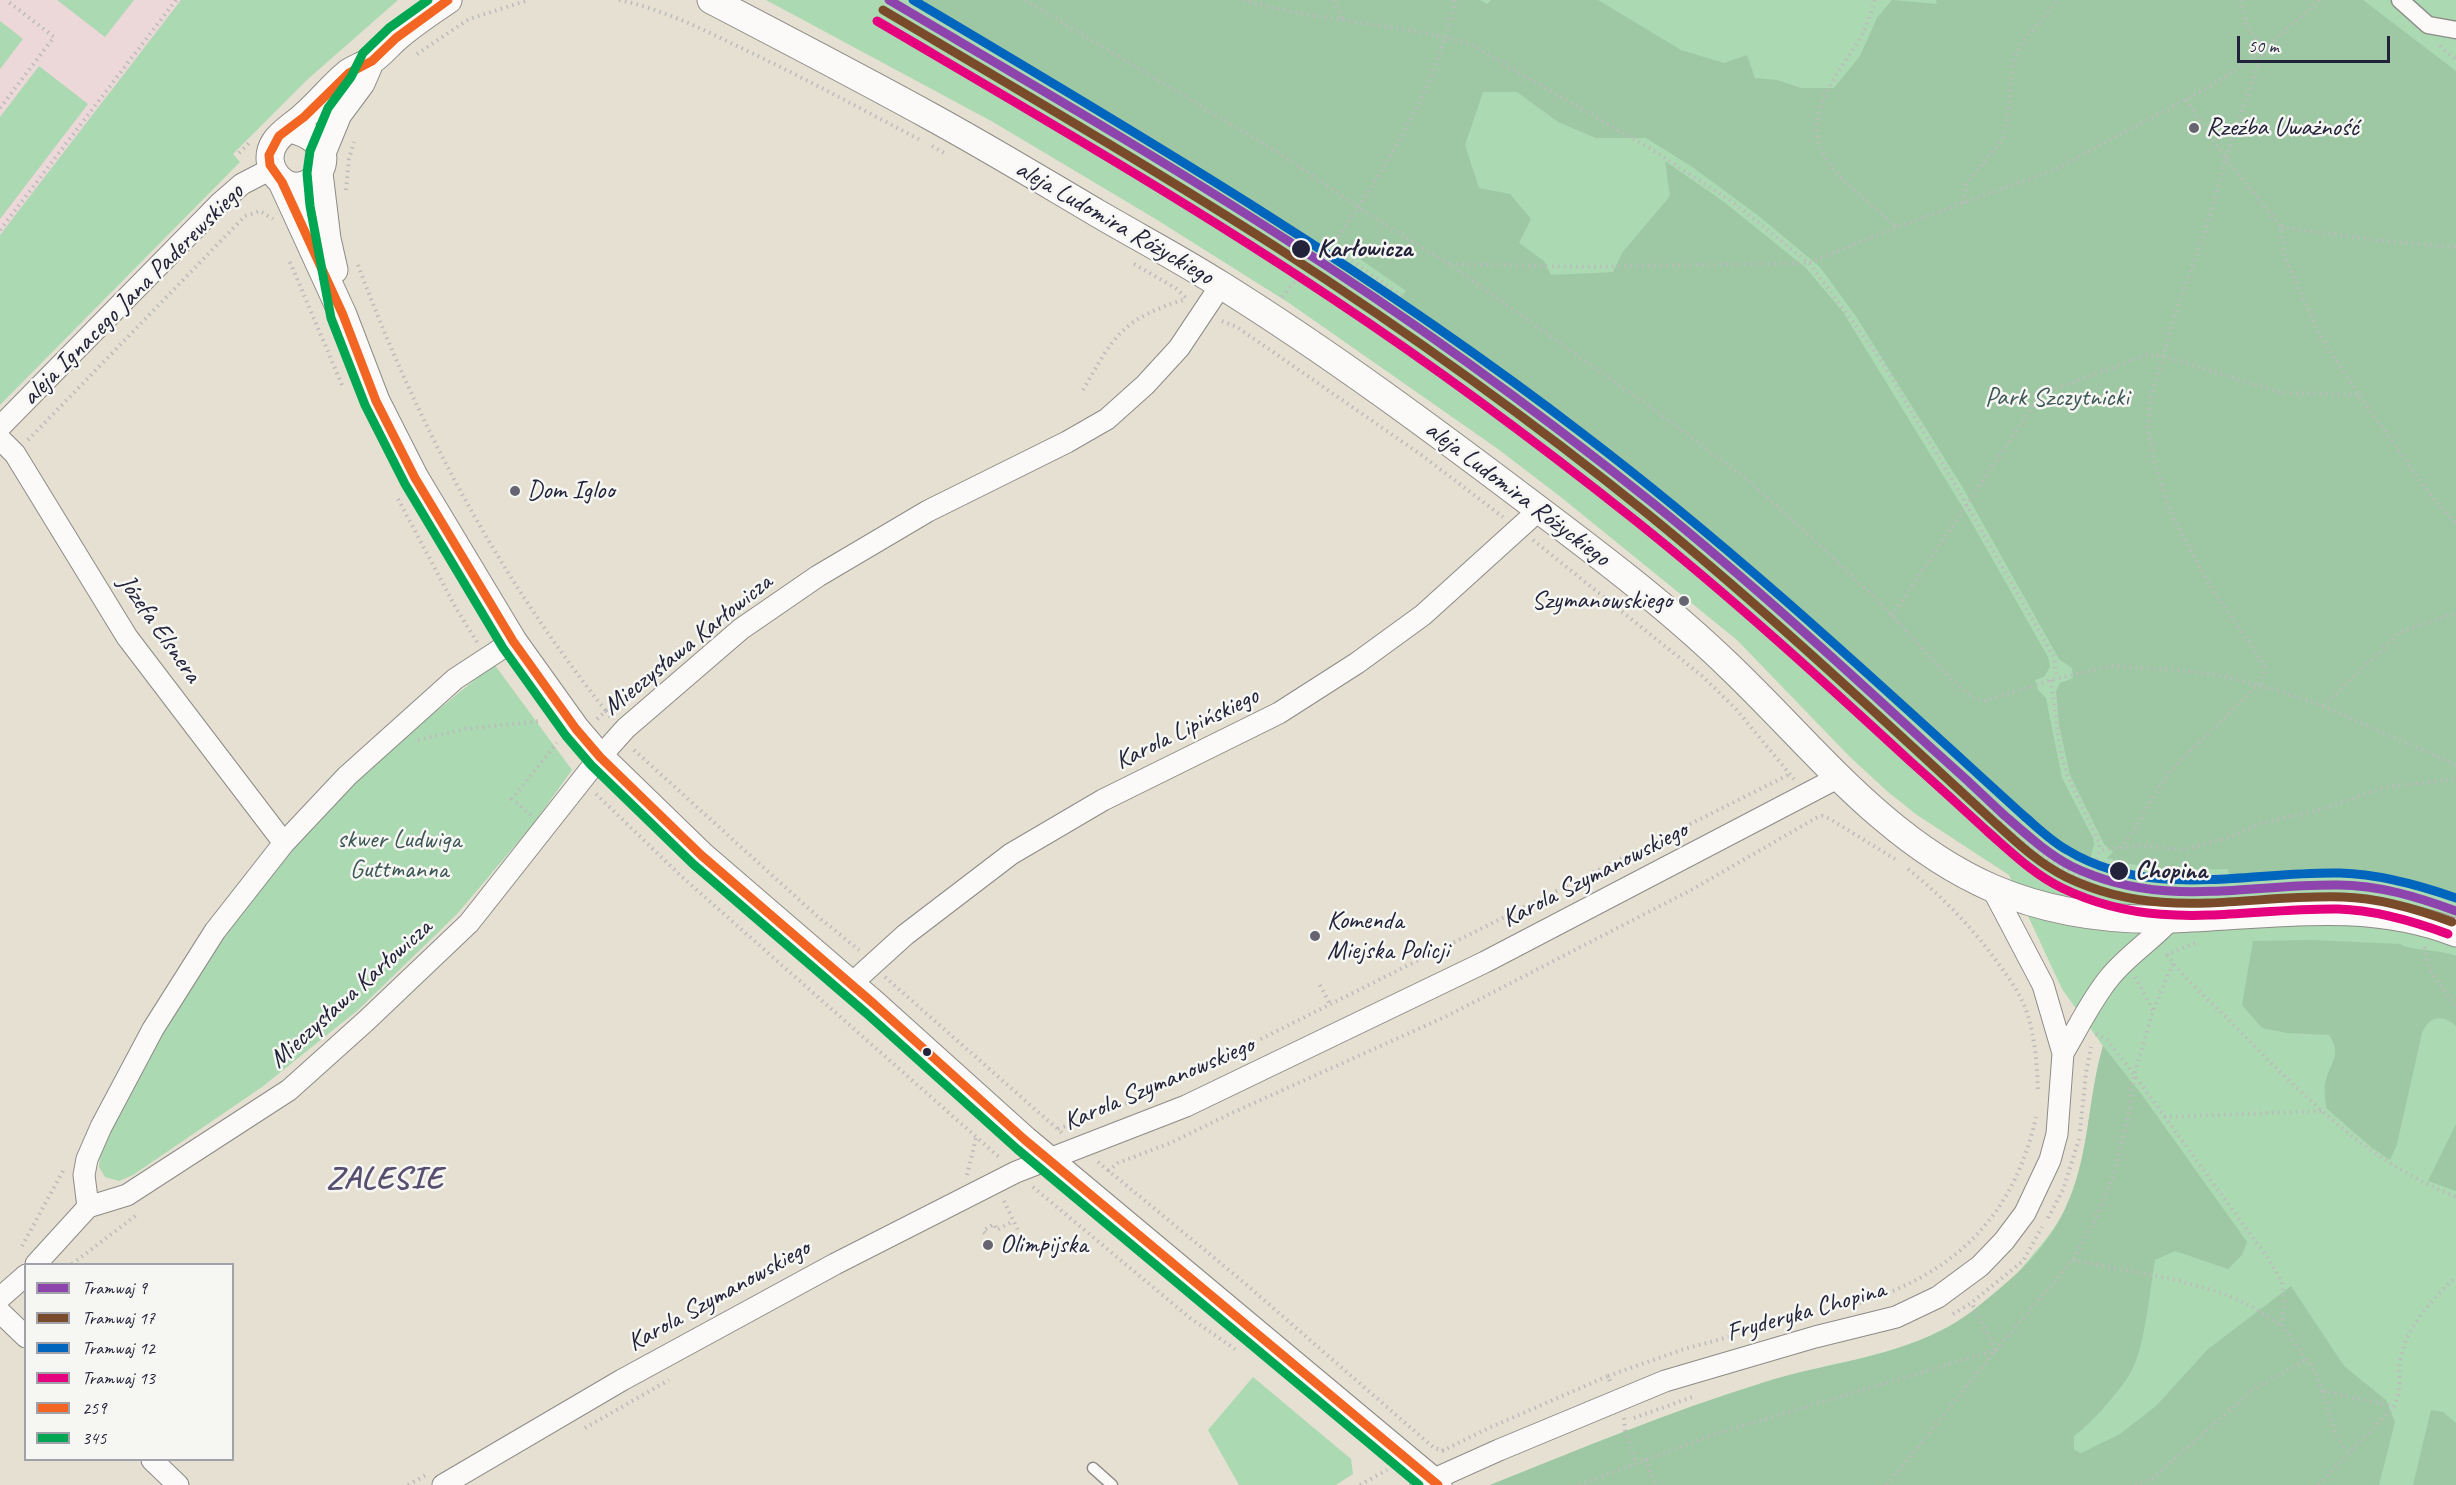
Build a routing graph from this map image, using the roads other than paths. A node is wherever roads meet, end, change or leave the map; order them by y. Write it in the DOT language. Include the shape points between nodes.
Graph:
graph roads {
  1 [pos="448,0"];
  2 [pos="711,0"];
  3 [pos="2400,0"];
  4 [pos="2456,30"];
  5 [pos="372,61"];
  6 [pos="290,129"];
  7 [pos="321,163"];
  8 [pos="276,176"];
  9 [pos="1221,285"];
  10 [pos="343,315"];
  11 [pos="0,427"];
  12 [pos="0,439"];
  13 [pos="1539,510"];
  14 [pos="513,641"];
  15 [pos="600,757"];
  16 [pos="1839,777"];
  17 [pos="284,843"];
  18 [pos="1992,888"];
  19 [pos="2171,919"];
  20 [pos="2456,933"];
  21 [pos="851,984"];
  22 [pos="2062,1053"];
  23 [pos="1050,1160"];
  24 [pos="88,1208"];
  25 [pos="37,1263"];
  26 [pos="24,1277"];
  27 [pos="0,1298"];
  28 [pos="0,1312"];
  29 [pos="24,1335"];
  30 [pos="153,1461"];
  31 [pos="1093,1468"];
  32 [pos="1431,1483"];
  33 [pos="178,1485"];
  34 [pos="442,1485"];
  35 [pos="1112,1485"];
  1 -- 5 [label="street"];
  2 -- 9 [label="street, aleja Ludomira Różyckiego" via="932,117"];
  3 -- 4 [label="street" via="2428,25"];
  5 -- 6 [label="street" via="349,73"];
  5 -- 7 [label="street" via="338,114"];
  6 -- 7 [label="street" via="318,143"];
  6 -- 8 [label="street" via="279,136 269,155"];
  7 -- 8 [label="street" via="312,181 302,185 292,186"];
  7 -- 10 [label="street" via="327,239"];
  8 -- 10 [label="street"];
  8 -- 11 [label="street, aleja Ignacego Jana Paderewskiego" via="242,184 219,204"];
  9 -- 13 [label="street, aleja Ludomira Różyckiego" via="1372,387"];
  9 -- 15 [label="street, Mieczysława Karłowicza" via="1179,348 1107,419 928,511 818,576 741,629 634,720"];
  10 -- 14 [label="street" via="376,401 415,478"];
  12 -- 17 [label="street, Józefa Elsnera" via="15,454 127,637"];
  13 -- 16 [label="street, aleja Ludomira Różyckiego" via="1702,641"];
  13 -- 21 [label="street, Karola Lipińskiego" via="1423,615 1357,663 1279,713 1103,801 1011,854 906,935"];
  14 -- 15 [label="street"];
  14 -- 17 [label="street" via="455,679 347,776"];
  15 -- 21 [label="street" via="701,855"];
  15 -- 24 [label="street, Mieczysława Karłowicza" via="469,923 289,1089 127,1195"];
  16 -- 18 [label="street, aleja Ludomira Różyckiego" via="1907,836"];
  16 -- 23 [label="street, Karola Szymanowskiego" via="1485,963 1186,1106"];
  17 -- 24 [label="street" via="215,931 142,1048 87,1159 84,1175"];
  18 -- 19 [label="street, aleja Ludomira Różyckiego" via="2028,902 2078,913"];
  18 -- 22 [label="street, Fryderyka Chopina" via="2043,985"];
  19 -- 20 [label="street, aleja Ludomira Różyckiego" via="2318,910 2394,915"];
  19 -- 22 [label="street, Fryderyka Chopina" via="2109,979"];
  21 -- 23 [label="street"];
  22 -- 32 [label="street, Fryderyka Chopina" via="2057,1134 2041,1182 2004,1241 1980,1266 1938,1297 1896,1317 1665,1381 1499,1449"];
  23 -- 32 [label="street"];
  23 -- 34 [label="street, Karola Szymanowskiego" via="1016,1172 835,1264 622,1380"];
  24 -- 25 [label="street, Mieczysława Karłowicza"];
  26 -- 27 [label="street"];
  28 -- 29 [label="street"];
  30 -- 33 [label="street"];
  31 -- 35 [label="lane"];
}
